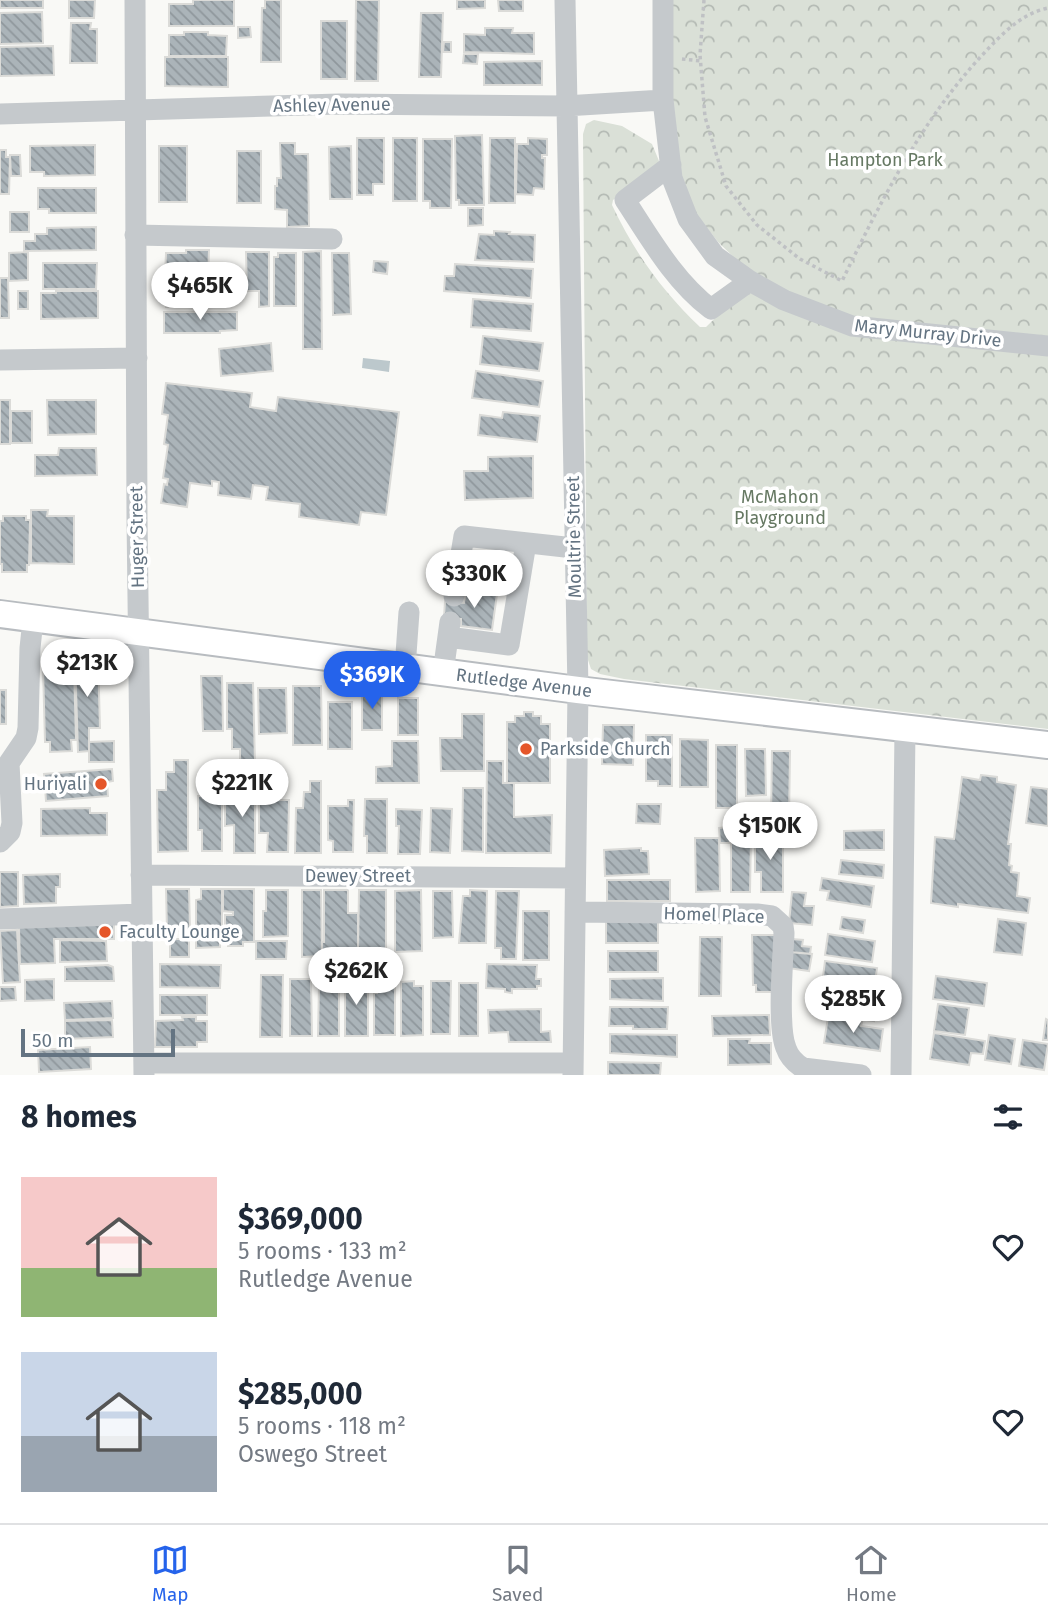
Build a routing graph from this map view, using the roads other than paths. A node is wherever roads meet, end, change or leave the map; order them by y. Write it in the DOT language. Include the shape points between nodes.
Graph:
graph roads {
  1 [pos="135,0"];
  2 [pos="565,0"];
  3 [pos="663,0"];
  4 [pos="663,100"];
  5 [pos="565,106"];
  6 [pos="137,109"];
  7 [pos="0,114"];
  8 [pos="671,165"];
  9 [pos="135,235"];
  10 [pos="332,239"];
  11 [pos="750,281"];
  12 [pos="1048,346"];
  13 [pos="137,358"];
  14 [pos="0,360"];
  15 [pos="526,543"];
  16 [pos="574,548"];
  17 [pos="454,596"];
  18 [pos="410,612"];
  19 [pos="0,614"];
  20 [pos="33,620"];
  21 [pos="138,633"];
  22 [pos="405,668"];
  23 [pos="443,673"];
  24 [pos="578,690"];
  25 [pos="905,729"];
  26 [pos="1048,745"];
  27 [pos="0,842"];
  28 [pos="141,875"];
  29 [pos="575,878"];
  30 [pos="575,912"];
  31 [pos="142,914"];
  32 [pos="0,919"];
  33 [pos="144,1069"];
  34 [pos="573,1069"];
  35 [pos="861,1075"];
  36 [pos="901,1075"];
  1 -- 6 [label="street, Huger Street"];
  2 -- 5 [label="street, Moultrie Street"];
  3 -- 4 [label="street, Mary Murray Drive"];
  4 -- 5 [label="street, Ashley Avenue"];
  4 -- 8 [label="street, Mary Murray Drive"];
  5 -- 6 [label="street, Ashley Avenue" via="339,104"];
  5 -- 16 [label="street, Moultrie Street"];
  6 -- 7 [label="street, Ashley Avenue"];
  6 -- 9 [label="street, Huger Street"];
  8 -- 11 [label="street, Mary Murray Drive" via="688,219 715,256"];
  8 -- 11 [label="street" via="625,200 653,243 678,278 711,309"];
  9 -- 10 [label="street"];
  9 -- 13 [label="street, Huger Street"];
  11 -- 12 [label="street, Mary Murray Drive" via="783,300 852,327"];
  13 -- 14 [label="street"];
  13 -- 21 [label="street, Huger Street"];
  15 -- 16 [label="street"];
  15 -- 17 [label="street" via="464,536"];
  15 -- 23 [label="street" via="509,645 449,629"];
  16 -- 24 [label="street, Moultrie Street"];
  18 -- 22 [label="street"];
  19 -- 20 [label="main road, Rutledge Avenue"];
  20 -- 21 [label="main road, Rutledge Avenue"];
  20 -- 27 [label="street" via="28,728 9,763 12,823"];
  21 -- 22 [label="main road, Rutledge Avenue"];
  21 -- 28 [label="street, Huger Street"];
  22 -- 23 [label="main road, Rutledge Avenue"];
  23 -- 24 [label="main road, Rutledge Avenue"];
  24 -- 25 [label="main road, Rutledge Avenue"];
  24 -- 29 [label="street, Moultrie Street"];
  25 -- 26 [label="main road, Rutledge Avenue"];
  25 -- 36 [label="street"];
  28 -- 29 [label="street, Dewey Street"];
  28 -- 31 [label="street, Huger Street"];
  29 -- 30 [label="street, Moultrie Street"];
  30 -- 34 [label="street, Moultrie Street"];
  30 -- 35 [label="street, Homel Place" via="772,916 784,933 782,1032 786,1048 803,1068"];
  31 -- 32 [label="street"];
  31 -- 33 [label="street, Huger Street"];
  33 -- 34 [label="street"];
}
